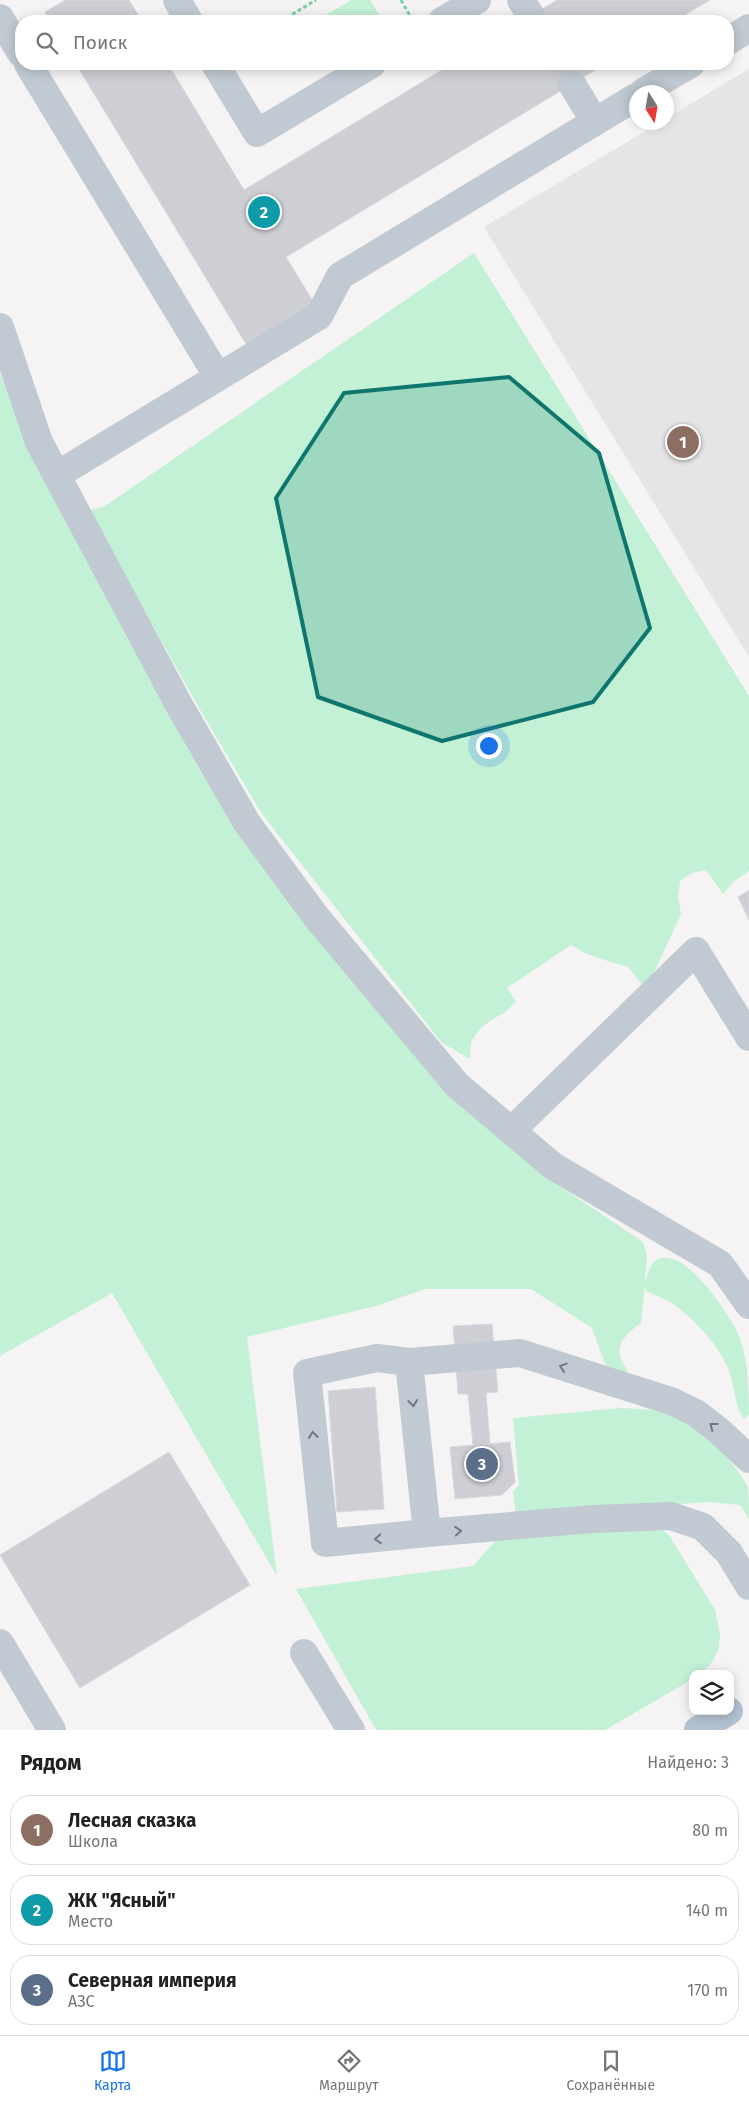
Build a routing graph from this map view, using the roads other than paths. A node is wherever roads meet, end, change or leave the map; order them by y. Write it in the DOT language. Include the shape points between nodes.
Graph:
graph roads {
  1 [pos="176,0"];
  2 [pos="477,0"];
  3 [pos="186,15"];
  4 [pos="452,15"];
  5 [pos="0,18"];
  6 [pos="749,28"];
  7 [pos="734,37"];
  8 [pos="15,43"];
  9 [pos="32,70"];
  10 [pos="219,70"];
  11 [pos="362,70"];
  12 [pos="681,70"];
  13 [pos="572,84"];
  14 [pos="655,85"];
  15 [pos="629,100"];
  16 [pos="595,122"];
  17 [pos="0,327"];
  18 [pos="218,377"];
  19 [pos="57,475"];
  20 [pos="749,1037"];
  21 [pos="511,1132"];
  22 [pos="749,1305"];
  23 [pos="409,1362"];
  24 [pos="749,1459"];
  25 [pos="427,1533"];
  26 [pos="749,1586"];
  27 [pos="304,1653"];
  28 [pos="3,1657"];
  29 [pos="749,1699"];
  30 [pos="734,1708"];
  31 [pos="723,1715"];
  32 [pos="52,1730"];
  33 [pos="351,1730"];
  34 [pos="698,1730"];
  1 -- 3 [label="lane"];
  2 -- 4 [label="lane"];
  5 -- 8 [label="lane"];
  6 -- 7 [label="lane"];
  9 -- 18 [label="lane"];
  10 -- 11 [label="lane" via="257,133"];
  12 -- 14 [label="lane"];
  13 -- 16 [label="lane"];
  15 -- 16 [label="lane"];
  16 -- 18 [label="lane" via="340,276 319,316"];
  17 -- 19 [label="lane" via="39,442"];
  18 -- 19 [label="lane"];
  19 -- 21 [label="lane" via="179,705 247,824 317,918 457,1085"];
  20 -- 21 [label="lane" via="696,951"];
  21 -- 22 [label="lane" via="553,1166 720,1264"];
  24 -- 23 [label="lane, one-way" via="718,1430 671,1401 520,1353"];
  23 -- 25 [label="lane, one-way"];
  25 -- 23 [label="lane, one-way" via="325,1543 308,1383 307,1373 377,1358"];
  25 -- 26 [label="lane, one-way" via="671,1516 703,1527 728,1553"];
  27 -- 33 [label="lane"];
  28 -- 32 [label="lane"];
  29 -- 30 [label="main road"];
  31 -- 34 [label="main road"];
}
